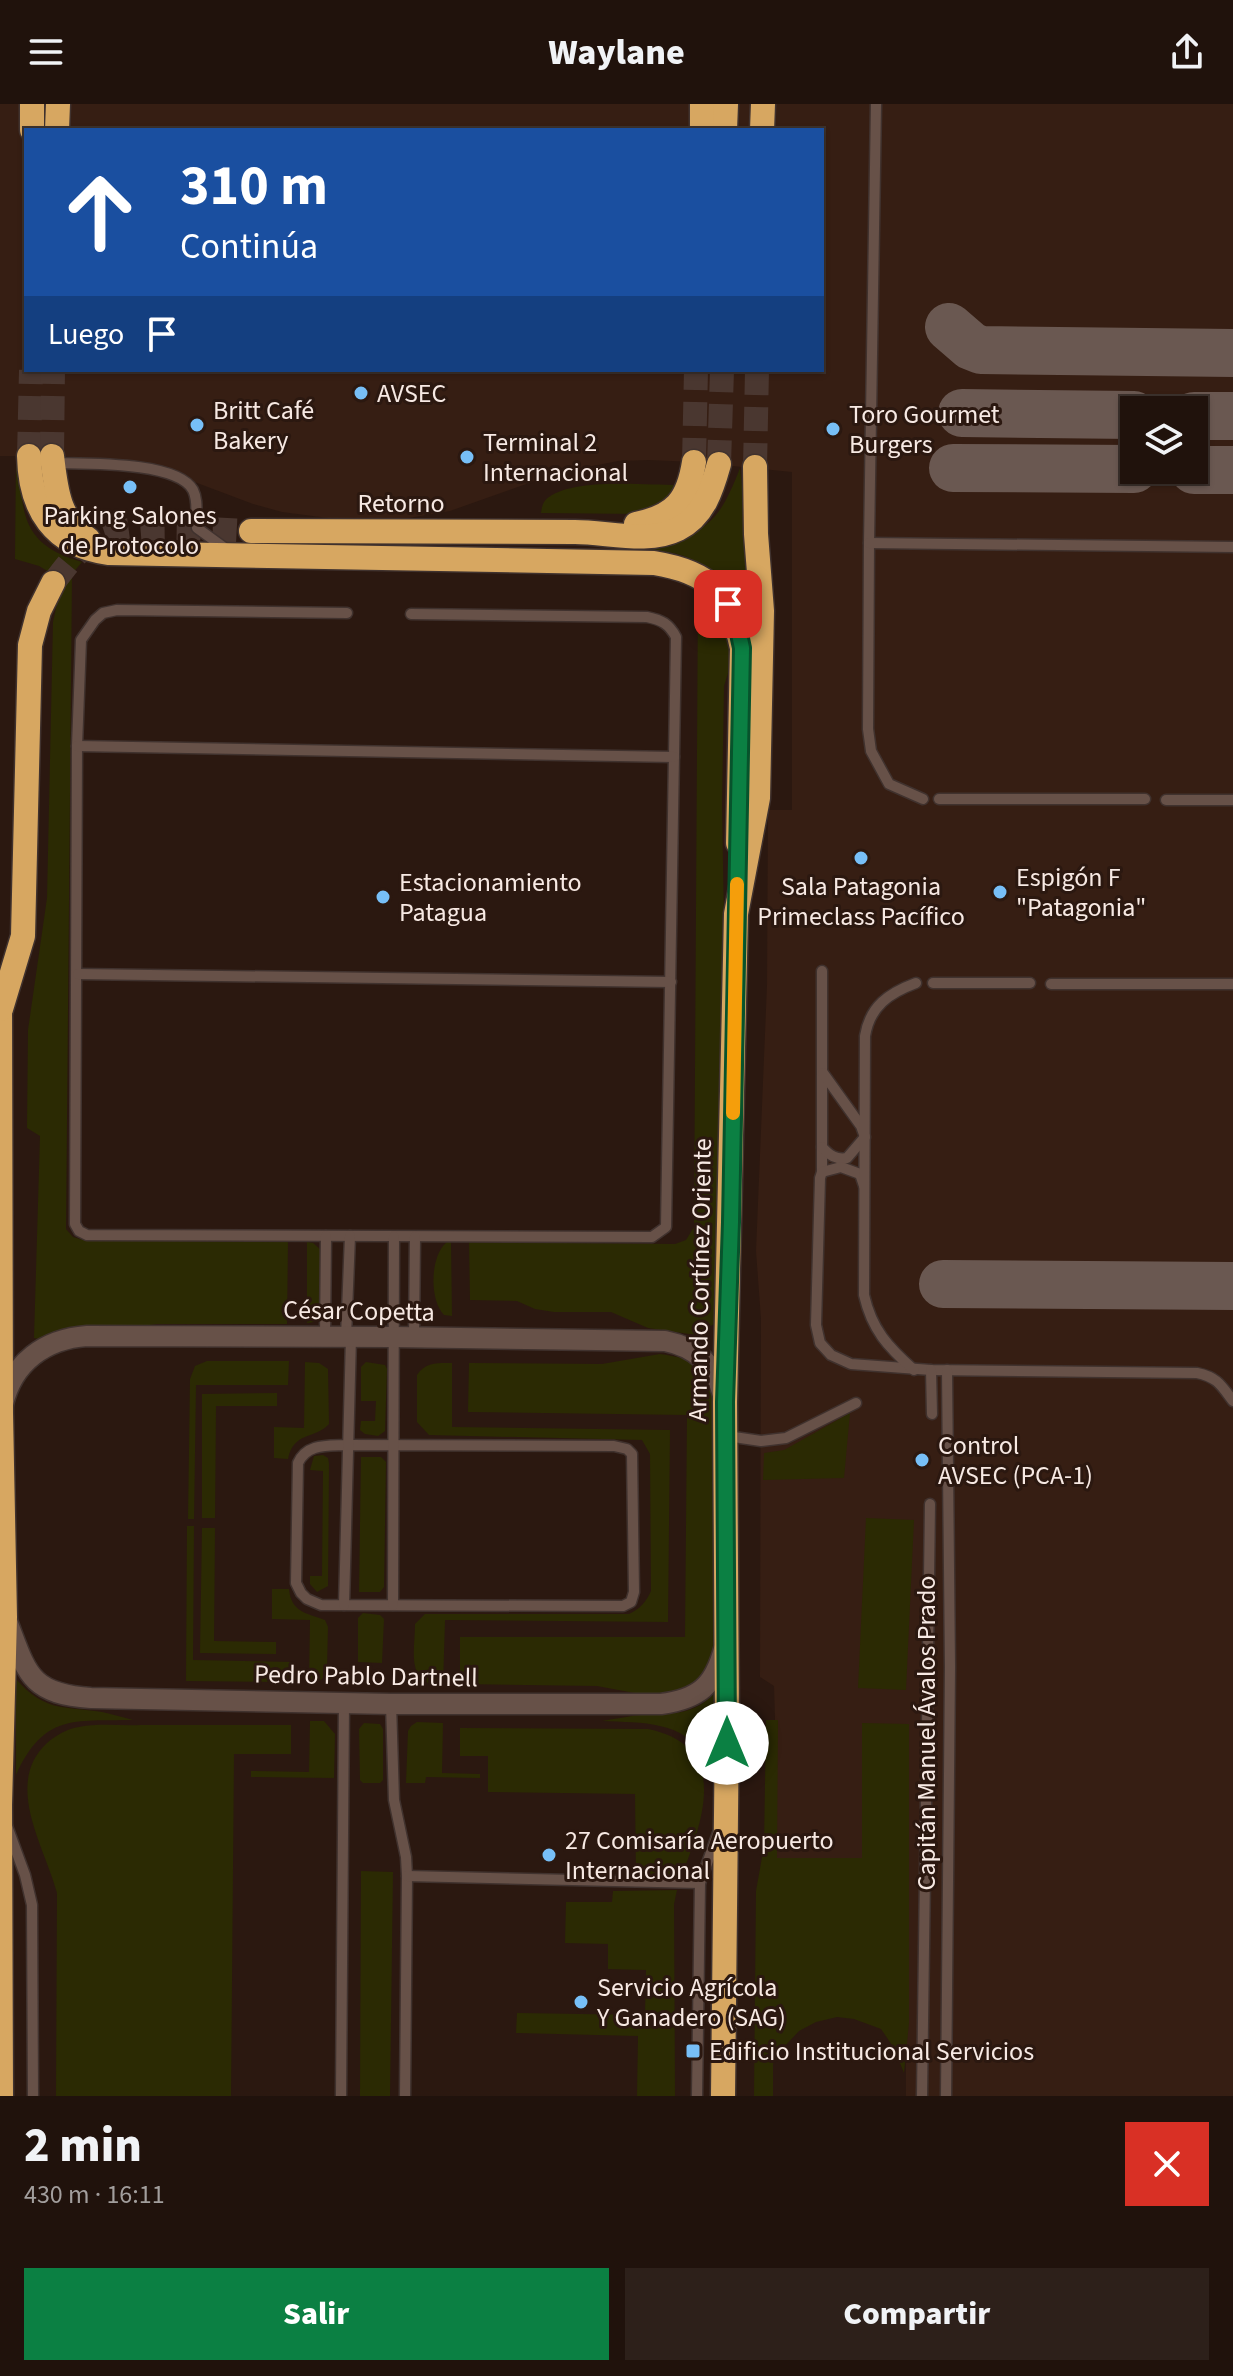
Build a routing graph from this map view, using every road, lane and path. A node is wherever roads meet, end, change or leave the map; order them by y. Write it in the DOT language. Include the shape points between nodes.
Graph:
graph roads {
  1 [pos="32,104"];
  2 [pos="58,104"];
  3 [pos="702,104"];
  4 [pos="726,104"];
  5 [pos="763,104"];
  6 [pos="876,104"];
  7 [pos="32,128"];
  8 [pos="57,128"];
  9 [pos="702,128"];
  10 [pos="725,128"];
  11 [pos="762,128"];
  12 [pos="45,458"];
  13 [pos="694,462"];
  14 [pos="719,464"];
  15 [pos="755,467"];
  16 [pos="251,531"];
  17 [pos="599,532"];
  18 [pos="869,543"];
  19 [pos="1233,547"];
  20 [pos="238,555"];
  21 [pos="53,583"];
  22 [pos="347,613"];
  23 [pos="411,614"];
  24 [pos="77,746"];
  25 [pos="674,757"];
  26 [pos="923,799"];
  27 [pos="939,799"];
  28 [pos="1145,799"];
  29 [pos="1166,800"];
  30 [pos="1233,800"];
  31 [pos="736,914"];
  32 [pos="822,971"];
  33 [pos="78,974"];
  34 [pos="671,982"];
  35 [pos="916,983"];
  36 [pos="933,983"];
  37 [pos="1030,983"];
  38 [pos="1051,984"];
  39 [pos="1233,984"];
  40 [pos="0,1006"];
  41 [pos="823,1072"];
  42 [pos="865,1137"];
  43 [pos="822,1147"];
  44 [pos="822,1172"];
  45 [pos="864,1186"];
  46 [pos="326,1236"];
  47 [pos="350,1236"];
  48 [pos="394,1237"];
  49 [pos="415,1237"];
  50 [pos="341,1337"];
  51 [pos="393,1337"];
  52 [pos="414,1337"];
  53 [pos="914,1370"];
  54 [pos="931,1370"];
  55 [pos="947,1370"];
  56 [pos="1233,1401"];
  57 [pos="725,1402"];
  58 [pos="856,1403"];
  59 [pos="1,1413"];
  60 [pos="932,1414"];
  61 [pos="725,1436"];
  62 [pos="347,1445"];
  63 [pos="393,1446"];
  64 [pos="930,1504"];
  65 [pos="948,1560"];
  66 [pos="930,1582"];
  67 [pos="344,1605"];
  68 [pos="393,1605"];
  69 [pos="948,1612"];
  70 [pos="5,1617"];
  71 [pos="726,1631"];
  72 [pos="344,1703"];
  73 [pos="391,1704"];
  74 [pos="0,1805"];
  75 [pos="727,1810"];
  76 [pos="407,1876"];
  77 [pos="700,1883"];
  78 [pos="1,2096"];
  79 [pos="33,2096"];
  80 [pos="341,2096"];
  81 [pos="405,2096"];
  82 [pos="697,2096"];
  83 [pos="723,2096"];
  84 [pos="922,2096"];
  85 [pos="946,2096"];
  1 -- 7 [label="highway"];
  2 -- 8 [label="highway"];
  3 -- 9 [label="highway"];
  4 -- 10 [label="highway"];
  5 -- 11 [label="highway"];
  6 -- 18 [label="lane"];
  12 -- 20 [label="lane" via="153,470 186,481 195,495 197,528"];
  12 -- 20 [label="highway" via="30,480 33,495 40,511 72,543 92,551"];
  13 -- 17 [label="highway, Retorno" via="683,499 667,515"];
  14 -- 17 [label="highway, Retorno" via="703,508 679,528 660,535"];
  15 -- 31 [label="highway, Armando Cortínez Oriente" via="762,611 758,798"];
  16 -- 17 [label="highway, Retorno"];
  18 -- 19 [label="lane"];
  18 -- 26 [label="lane" via="871,751 889,784"];
  20 -- 31 [label="highway" via="654,563 680,567 702,579 728,604 742,648"];
  21 -- 40 [label="highway" via="30,645 23,936"];
  22 -- 24 [label="lane" via="103,613 81,640"];
  23 -- 25 [label="lane" via="660,620 676,637"];
  24 -- 25 [label="lane"];
  24 -- 33 [label="lane"];
  25 -- 34 [label="lane"];
  27 -- 28 [label="lane"];
  29 -- 30 [label="lane"];
  31 -- 57 [label="highway, Armando Cortínez Oriente"];
  32 -- 41 [label="lane"];
  33 -- 34 [label="lane"];
  33 -- 46 [label="lane" via="79,1231"];
  34 -- 49 [label="lane" via="668,1218 659,1234"];
  35 -- 42 [label="lane" via="888,995 867,1025"];
  36 -- 37 [label="lane"];
  38 -- 39 [label="lane"];
  40 -- 59 [label="highway"];
  41 -- 42 [label="lane"];
  41 -- 43 [label="lane"];
  42 -- 43 [label="lane" via="847,1158 839,1159"];
  42 -- 45 [label="lane"];
  43 -- 44 [label="lane"];
  44 -- 45 [label="lane" via="850,1169 860,1174"];
  44 -- 53 [label="lane" via="816,1325 820,1343 851,1364"];
  45 -- 53 [label="lane" via="868,1311 883,1340"];
  46 -- 47 [label="lane"];
  46 -- 50 [label="lane"];
  47 -- 48 [label="lane"];
  47 -- 50 [label="lane"];
  48 -- 49 [label="lane"];
  48 -- 51 [label="lane"];
  49 -- 52 [label="lane"];
  50 -- 51 [label="street, César Copetta"];
  50 -- 59 [label="street, César Copetta" via="73,1337 45,1347 23,1364 8,1387"];
  50 -- 62 [label="lane"];
  51 -- 52 [label="street, César Copetta"];
  51 -- 63 [label="lane"];
  52 -- 57 [label="street, César Copetta" via="676,1343 711,1367"];
  53 -- 54 [label="lane"];
  54 -- 55 [label="lane"];
  54 -- 60 [label="lane"];
  55 -- 56 [label="lane" via="1197,1373 1211,1376"];
  55 -- 65 [label="lane, Capitán Manuel Ávalos Prado"];
  57 -- 61 [label="highway, Armando Cortínez Oriente"];
  58 -- 61 [label="lane" via="786,1438"];
  59 -- 70 [label="highway"];
  61 -- 71 [label="highway, Armando Cortínez Oriente"];
  62 -- 63 [label="lane"];
  62 -- 67 [label="lane"];
  62 -- 67 [label="lane" via="314,1447 298,1463 296,1583 313,1603"];
  63 -- 68 [label="lane"];
  63 -- 68 [label="lane" via="627,1449 632,1454 634,1592 623,1606"];
  64 -- 66 [label="lane, Capitán Manuel Ávalos Prado"];
  65 -- 66 [label="lane"];
  65 -- 69 [label="lane, Capitán Manuel Ávalos Prado"];
  66 -- 69 [label="lane"];
  66 -- 84 [label="lane, Capitán Manuel Ávalos Prado"];
  67 -- 68 [label="lane"];
  69 -- 85 [label="lane, Capitán Manuel Ávalos Prado"];
  70 -- 72 [label="street, Pedro Pablo Dartnell" via="29,1673 58,1694"];
  70 -- 74 [label="highway"];
  71 -- 73 [label="street, Pedro Pablo Dartnell" via="712,1679 676,1702"];
  71 -- 75 [label="highway, Armando Cortínez Oriente"];
  72 -- 73 [label="street, Pedro Pablo Dartnell"];
  72 -- 80 [label="lane"];
  73 -- 76 [label="lane" via="394,1800"];
  74 -- 78 [label="highway"];
  74 -- 79 [label="lane" via="32,1905"];
  75 -- 77 [label="lane"];
  75 -- 83 [label="highway, Armando Cortínez Oriente"];
  76 -- 77 [label="lane"];
  76 -- 81 [label="lane"];
  77 -- 82 [label="lane"];
}
